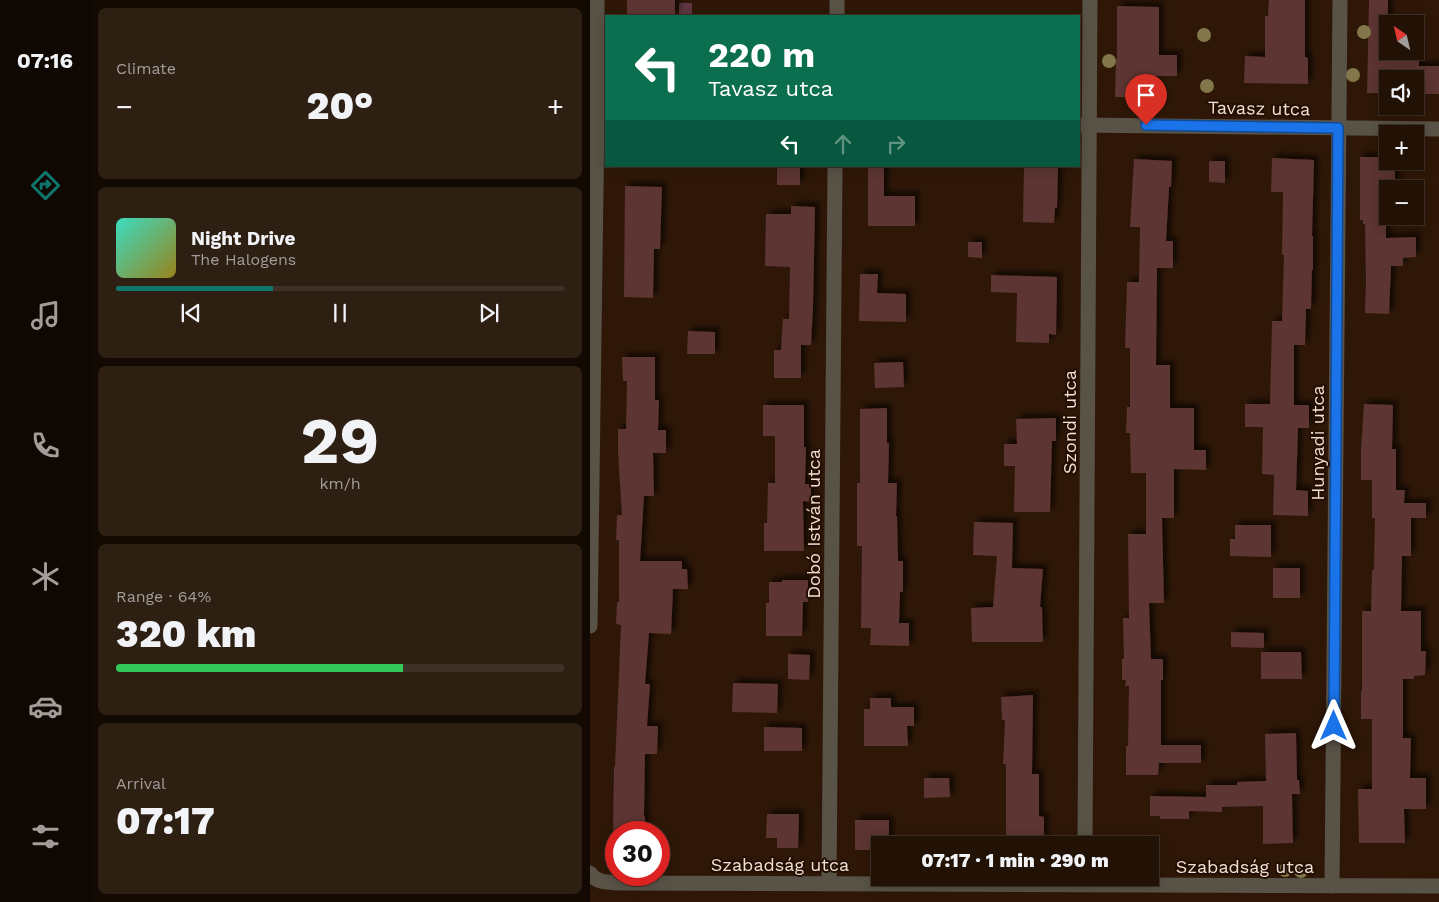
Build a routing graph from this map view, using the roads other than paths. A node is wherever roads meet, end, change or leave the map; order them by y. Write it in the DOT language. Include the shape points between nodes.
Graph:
graph roads {
  1 [pos="597,0"];
  2 [pos="837,0"];
  3 [pos="1090,0"];
  4 [pos="1340,0"];
  5 [pos="837,15"];
  6 [pos="602,117"];
  7 [pos="1084,125"];
  8 [pos="1338,128"];
  9 [pos="1439,129"];
  10 [pos="835,167"];
  11 [pos="590,626"];
  12 [pos="1085,836"];
  13 [pos="595,878"];
  14 [pos="1159,882"];
  15 [pos="829,883"];
  16 [pos="871,883"];
  17 [pos="1332,886"];
  18 [pos="1439,886"];
  1 -- 6 [label="street"];
  2 -- 5 [label="street"];
  3 -- 7 [label="street, Szondi utca"];
  4 -- 8 [label="street, Hunyadi utca"];
  6 -- 11 [label="street"];
  7 -- 8 [label="street, Tavasz utca"];
  7 -- 12 [label="street, Szondi utca"];
  8 -- 9 [label="street, Tavasz utca"];
  8 -- 17 [label="street, Hunyadi utca"];
  10 -- 15 [label="street, Dobó István utca"];
  13 -- 15 [label="street, Szabadság utca"];
  14 -- 17 [label="street, Szabadság utca"];
  15 -- 16 [label="street, Szabadság utca"];
  17 -- 18 [label="street, Szabadság utca"];
}
